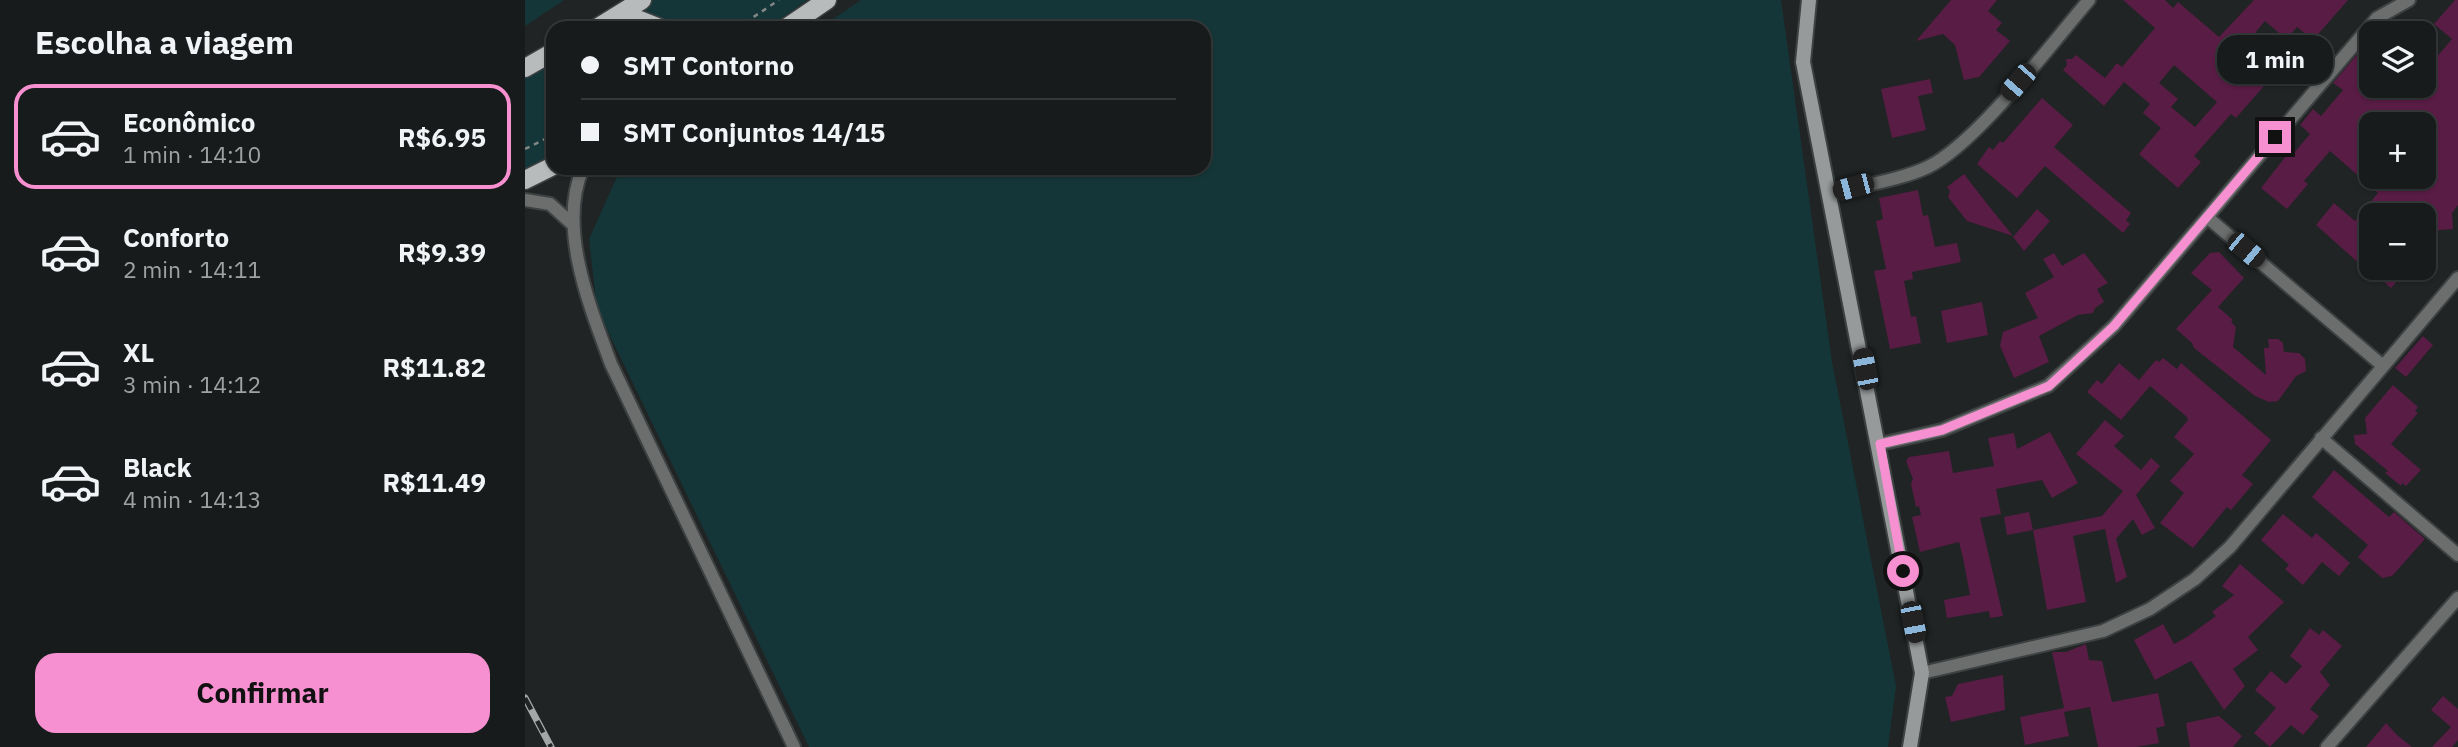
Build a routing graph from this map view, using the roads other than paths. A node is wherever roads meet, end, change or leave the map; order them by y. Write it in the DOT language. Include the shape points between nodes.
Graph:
graph roads {
  1 [pos="642,0"];
  2 [pos="827,0"];
  3 [pos="1809,0"];
  4 [pos="2089,0"];
  5 [pos="2409,0"];
  6 [pos="609,21"];
  7 [pos="796,21"];
  8 [pos="546,56"];
  9 [pos="525,68"];
  10 [pos="546,170"];
  11 [pos="581,175"];
  12 [pos="525,180"];
  13 [pos="1829,194"];
  14 [pos="525,200"];
  15 [pos="2207,217"];
  16 [pos="571,223"];
  17 [pos="2458,278"];
  18 [pos="2383,366"];
  19 [pos="2321,438"];
  20 [pos="1880,444"];
  21 [pos="2458,555"];
  22 [pos="2458,598"];
  23 [pos="1922,673"];
  24 [pos="795,747"];
  25 [pos="1910,747"];
  26 [pos="2327,747"];
  1 -- 6 [label="main road"];
  2 -- 7 [label="main road"];
  3 -- 13 [label="street" via="1803,62"];
  4 -- 13 [label="street" via="2000,103 1947,156 1927,168"];
  5 -- 15 [label="street" via="2377,18"];
  8 -- 9 [label="main road"];
  10 -- 12 [label="main road"];
  11 -- 16 [label="street"];
  13 -- 20 [label="street"];
  14 -- 16 [label="street" via="550,204"];
  15 -- 18 [label="street"];
  15 -- 20 [label="street" via="2114,326 2049,386 1942,430"];
  16 -- 24 [label="street" via="592,313 611,364"];
  17 -- 18 [label="street"];
  18 -- 19 [label="street"];
  19 -- 21 [label="street"];
  19 -- 23 [label="street" via="2230,547 2195,579 2150,609 2103,631"];
  20 -- 23 [label="street"];
  22 -- 26 [label="street"];
  23 -- 25 [label="street"];
}
